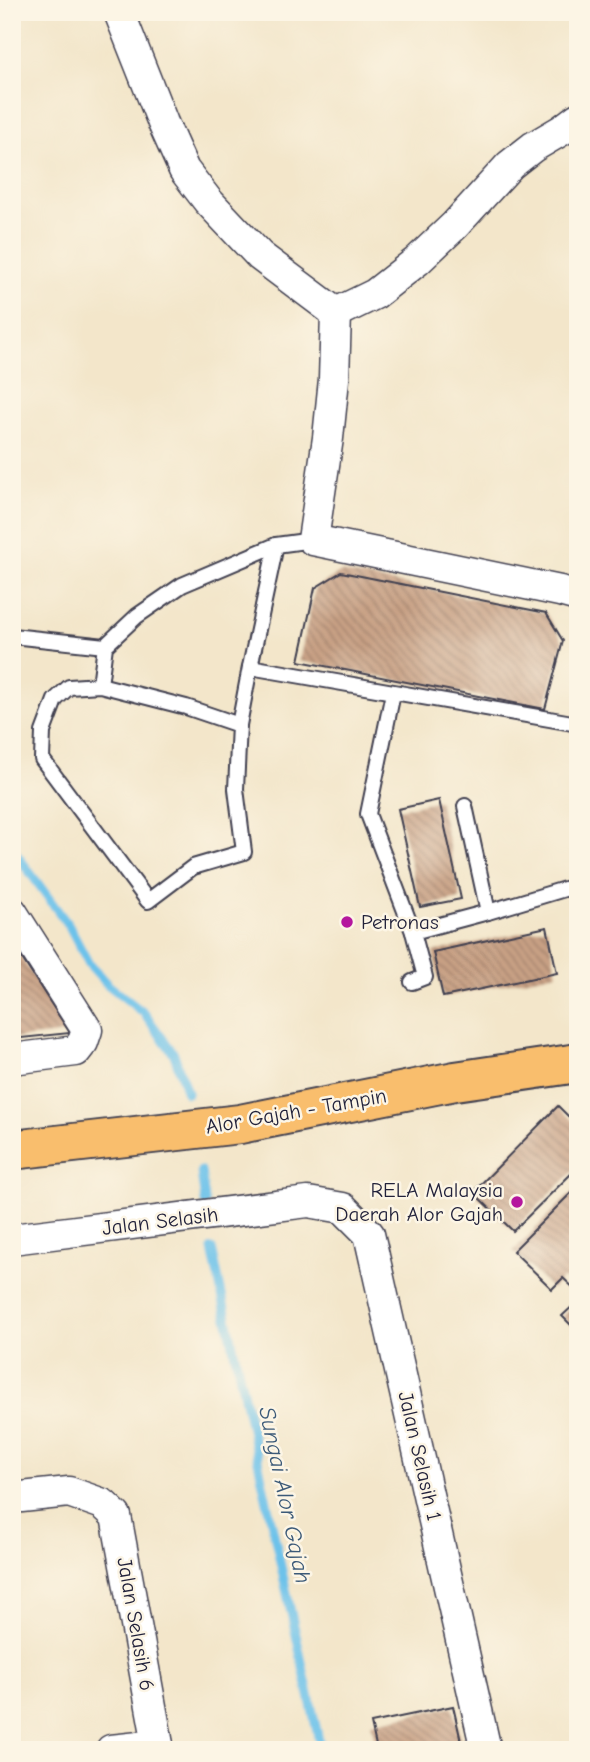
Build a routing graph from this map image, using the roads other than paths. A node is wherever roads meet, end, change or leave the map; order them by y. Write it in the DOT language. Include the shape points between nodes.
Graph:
graph roads {
  1 [pos="119,12"];
  2 [pos="578,118"];
  3 [pos="336,313"];
  4 [pos="313,540"];
  5 [pos="276,545"];
  6 [pos="578,596"];
  7 [pos="12,636"];
  8 [pos="105,646"];
  9 [pos="250,667"];
  10 [pos="100,685"];
  11 [pos="393,693"];
  12 [pos="578,724"];
  13 [pos="239,725"];
  14 [pos="466,806"];
  15 [pos="578,885"];
  16 [pos="12,912"];
  17 [pos="488,912"];
  18 [pos="413,932"];
  19 [pos="412,982"];
  20 [pos="12,1059"];
  21 [pos="578,1063"];
  22 [pos="12,1150"];
  23 [pos="308,1202"];
  24 [pos="12,1239"];
  25 [pos="12,1498"];
  26 [pos="158,1748"];
  27 [pos="111,1750"];
  28 [pos="486,1750"];
  1 -- 3 [label="street" via="184,170 260,256"];
  2 -- 3 [label="street" via="510,164 417,261 375,294"];
  3 -- 4 [label="street" via="334,379"];
  4 -- 5 [label="lane"];
  4 -- 6 [label="street"];
  5 -- 8 [label="lane" via="183,585 137,616"];
  5 -- 9 [label="lane"];
  7 -- 8 [label="lane"];
  8 -- 10 [label="lane"];
  9 -- 11 [label="lane"];
  9 -- 13 [label="lane"];
  10 -- 13 [label="lane"];
  10 -- 13 [label="lane" via="69,687 55,700 43,732 42,759 148,901 193,867 244,852 236,789"];
  11 -- 12 [label="lane"];
  11 -- 18 [label="lane" via="368,814"];
  14 -- 17 [label="lane"];
  15 -- 17 [label="lane"];
  16 -- 20 [label="street" via="87,1031 76,1051"];
  17 -- 18 [label="lane"];
  18 -- 19 [label="lane" via="425,977"];
  21 -- 22 [label="main road, Alor Gajah - Tampin" via="455,1081 240,1125"];
  23 -- 24 [label="street, Jalan Selasih"];
  23 -- 28 [label="street, Jalan Selasih 1" via="343,1208 369,1234"];
  25 -- 26 [label="street, Jalan Selasih 6" via="69,1492 103,1504 116,1516"];
  26 -- 27 [label="street"];
}
